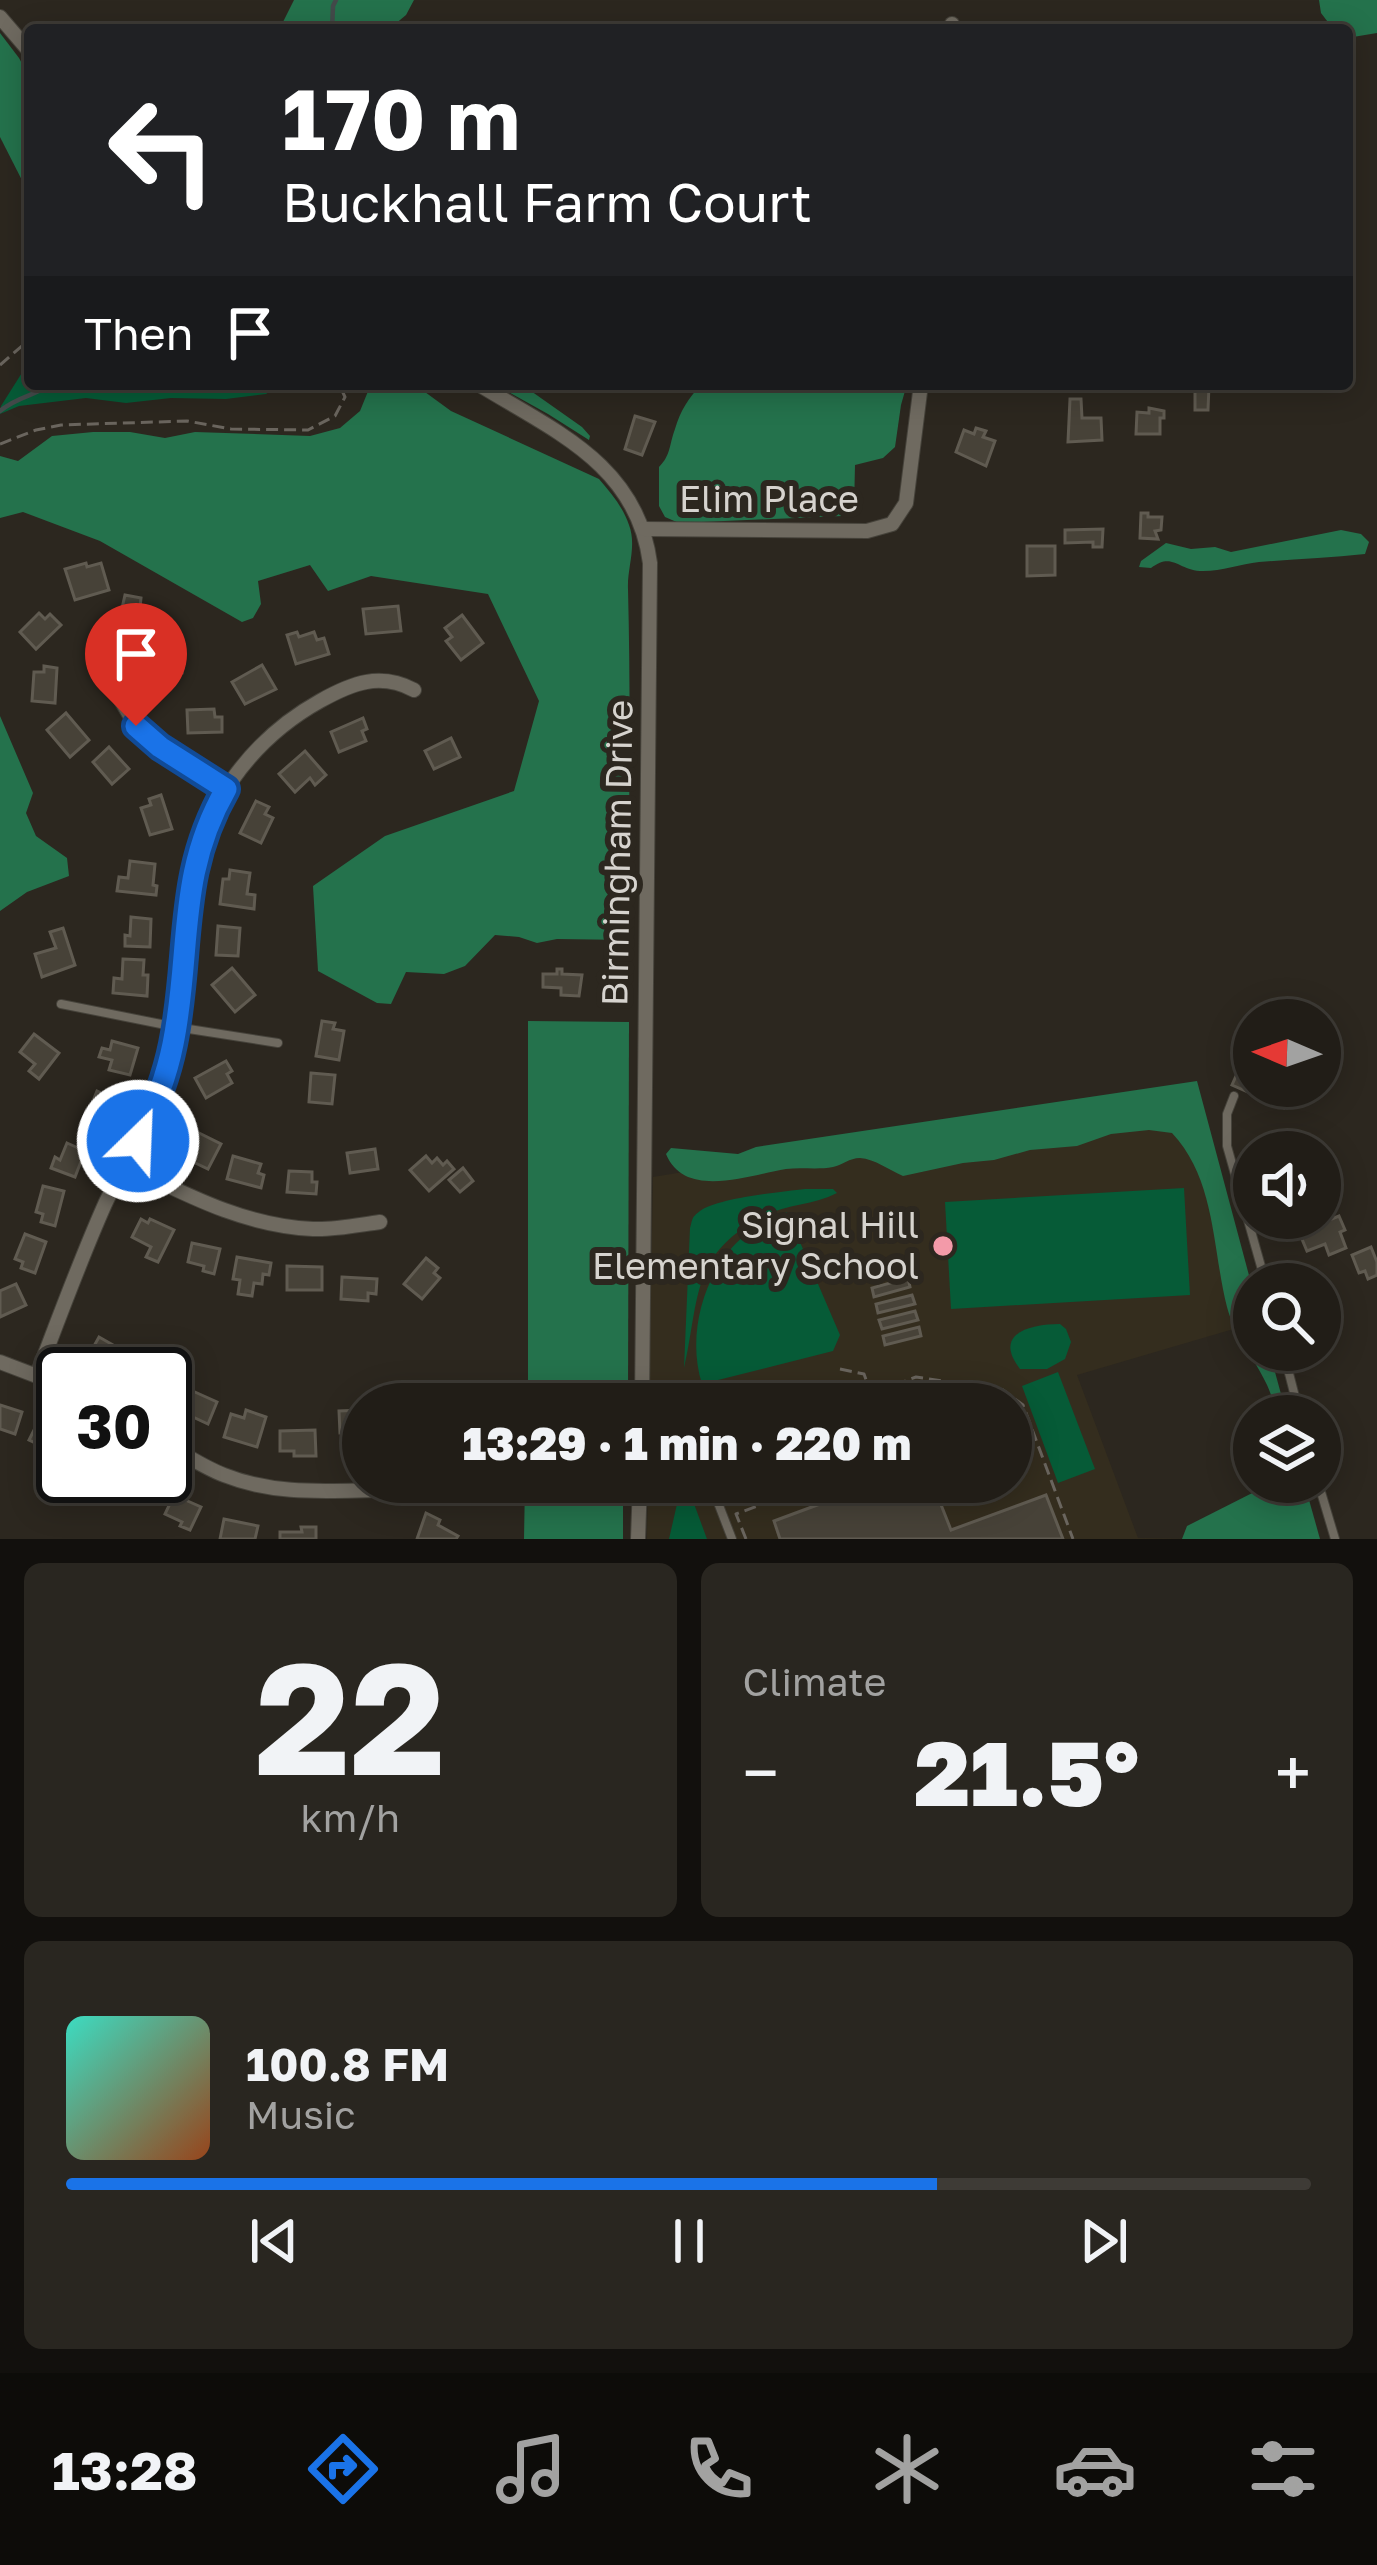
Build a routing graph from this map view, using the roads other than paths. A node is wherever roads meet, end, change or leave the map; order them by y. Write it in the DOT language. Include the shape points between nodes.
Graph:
graph roads {
  1 [pos="0,17"];
  2 [pos="24,45"];
  3 [pos="488,390"];
  4 [pos="920,390"];
  5 [pos="644,529"];
  6 [pos="109,680"];
  7 [pos="414,690"];
  8 [pos="226,789"];
  9 [pos="61,1004"];
  10 [pos="176,1027"];
  11 [pos="278,1042"];
  12 [pos="1233,1099"];
  13 [pos="125,1165"];
  14 [pos="380,1222"];
  15 [pos="1260,1263"];
  16 [pos="49,1347"];
  17 [pos="0,1362"];
  18 [pos="36,1374"];
  19 [pos="642,1383"];
  20 [pos="192,1458"];
  21 [pos="342,1491"];
  22 [pos="639,1503"];
  23 [pos="718,1503"];
  24 [pos="1324,1503"];
  25 [pos="638,1539"];
  26 [pos="732,1539"];
  27 [pos="1335,1539"];
  1 -- 2 [label="street"];
  3 -- 5 [label="street, Birmingham Drive" via="602,467"];
  4 -- 5 [label="street, Elim Place" via="906,502 892,524 867,531"];
  5 -- 19 [label="street, Birmingham Drive" via="650,563"];
  6 -- 8 [label="street" via="146,737"];
  7 -- 8 [label="street" via="367,680 319,701 264,740"];
  8 -- 10 [label="street" via="194,866"];
  9 -- 10 [label="lane"];
  10 -- 11 [label="lane"];
  10 -- 13 [label="street" via="160,1094"];
  12 -- 15 [label="lane" via="1227,1146"];
  13 -- 14 [label="street" via="256,1221 316,1229"];
  13 -- 16 [label="street"];
  17 -- 18 [label="street"];
  20 -- 21 [label="street" via="263,1487"];
  22 -- 25 [label="street"];
  23 -- 26 [label="lane"];
  24 -- 27 [label="lane"];
}
